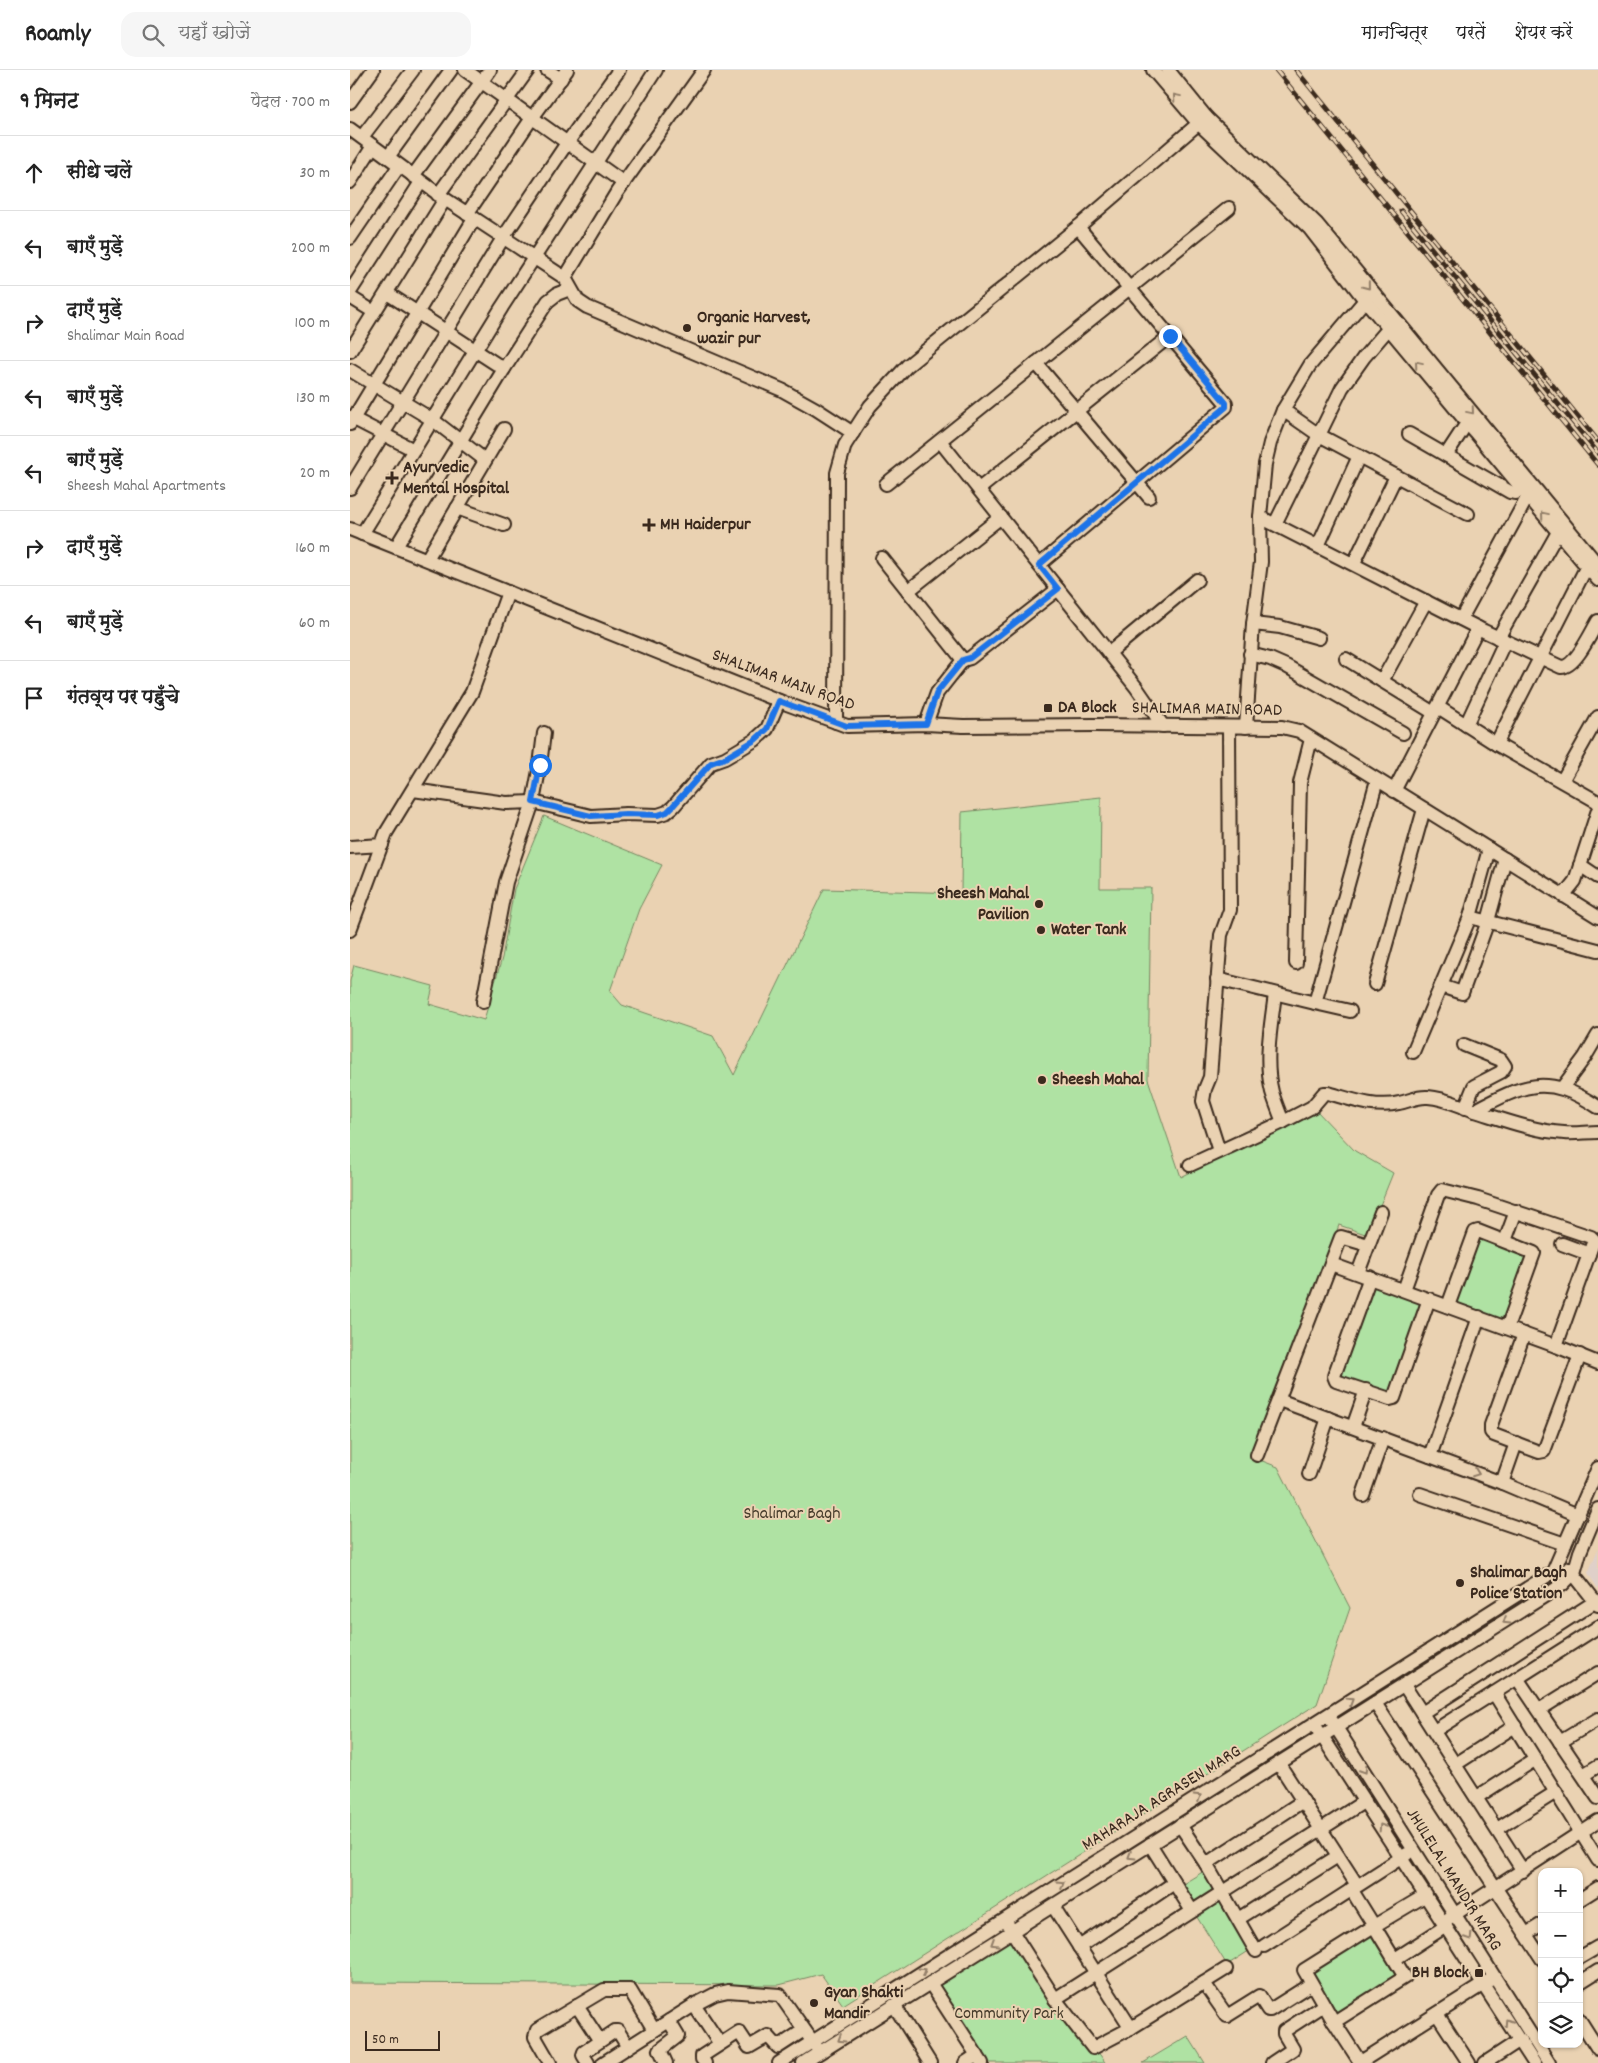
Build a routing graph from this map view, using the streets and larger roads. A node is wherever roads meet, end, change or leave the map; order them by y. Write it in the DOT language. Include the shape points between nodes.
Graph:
graph roads {
  1 [pos="373,70"];
  2 [pos="413,70"];
  3 [pos="452,70"];
  4 [pos="465,70"];
  5 [pos="490,70"];
  6 [pos="528,70"];
  7 [pos="547,70"];
  8 [pos="619,70"];
  9 [pos="656,70"];
  10 [pos="704,70"];
  11 [pos="1153,70"];
  12 [pos="1168,70"];
  13 [pos="564,74"];
  14 [pos="482,82"];
  15 [pos="507,100"];
  16 [pos="350,102"];
  17 [pos="532,118"];
  18 [pos="1202,120"];
  19 [pos="353,132"];
  20 [pos="567,143"];
  21 [pos="373,146"];
  22 [pos="388,157"];
  23 [pos="596,163"];
  24 [pos="399,166"];
  25 [pos="417,179"];
  26 [pos="350,182"];
  27 [pos="624,183"];
  28 [pos="442,197"];
  29 [pos="1229,208"];
  30 [pos="471,216"];
  31 [pos="1078,227"];
  32 [pos="350,238"];
  33 [pos="503,238"];
  34 [pos="534,258"];
  35 [pos="567,284"];
  36 [pos="1130,288"];
  37 [pos="350,292"];
  38 [pos="386,293"];
  39 [pos="350,297"];
  40 [pos="1365,300"];
  41 [pos="374,312"];
  42 [pos="417,313"];
  43 [pos="1389,328"];
  44 [pos="446,331"];
  45 [pos="1170,336"];
  46 [pos="350,351"];
  47 [pos="476,351"];
  48 [pos="1036,364"];
  49 [pos="504,369"];
  50 [pos="350,370"];
  51 [pos="374,385"];
  52 [pos="403,402"];
  53 [pos="1283,410"];
  54 [pos="1076,411"];
  55 [pos="351,420"];
  56 [pos="433,420"];
  57 [pos="1468,423"];
  58 [pos="504,429"];
  59 [pos="852,433"];
  60 [pos="383,434"];
  61 [pos="1409,434"];
  62 [pos="1320,435"];
  63 [pos="940,441"];
  64 [pos="460,443"];
  65 [pos="414,450"];
  66 [pos="1446,455"];
  67 [pos="1359,456"];
  68 [pos="486,460"];
  69 [pos="1396,476"];
  70 [pos="1137,482"];
  71 [pos="886,484"];
  72 [pos="350,488"];
  73 [pos="979,489"];
  74 [pos="1526,493"];
  75 [pos="1149,497"];
  76 [pos="457,508"];
  77 [pos="1468,514"];
  78 [pos="1001,517"];
  79 [pos="1260,517"];
  80 [pos="1276,524"];
  81 [pos="504,525"];
  82 [pos="356,531"];
  83 [pos="1558,532"];
  84 [pos="1318,546"];
  85 [pos="396,547"];
  86 [pos="882,558"];
  87 [pos="426,559"];
  88 [pos="1354,563"];
  89 [pos="1039,565"];
  90 [pos="1592,566"];
  91 [pos="1197,580"];
  92 [pos="1598,580"];
  93 [pos="1058,589"];
  94 [pos="908,591"];
  95 [pos="508,592"];
  96 [pos="1426,601"];
  97 [pos="1461,619"];
  98 [pos="1598,621"];
  99 [pos="1253,624"];
  100 [pos="1478,628"];
  101 [pos="1319,638"];
  102 [pos="1501,639"];
  103 [pos="1109,653"];
  104 [pos="1250,654"];
  105 [pos="1540,658"];
  106 [pos="1346,659"];
  107 [pos="963,660"];
  108 [pos="1382,682"];
  109 [pos="779,701"];
  110 [pos="1436,710"];
  111 [pos="1598,716"];
  112 [pos="836,722"];
  113 [pos="926,724"];
  114 [pos="1466,725"];
  115 [pos="1163,726"];
  116 [pos="1229,727"];
  117 [pos="1246,727"];
  118 [pos="544,732"];
  119 [pos="1402,733"];
  120 [pos="1311,739"];
  121 [pos="1496,744"];
  122 [pos="1377,780"];
  123 [pos="1562,781"];
  124 [pos="413,790"];
  125 [pos="1394,791"];
  126 [pos="533,802"];
  127 [pos="1598,802"];
  128 [pos="1424,809"];
  129 [pos="1598,810"];
  130 [pos="382,845"];
  131 [pos="350,847"];
  132 [pos="1489,849"];
  133 [pos="1505,859"];
  134 [pos="1580,865"];
  135 [pos="1598,877"];
  136 [pos="1563,896"];
  137 [pos="1470,917"];
  138 [pos="1598,917"];
  139 [pos="1488,921"];
  140 [pos="350,930"];
  141 [pos="1598,950"];
  142 [pos="1296,964"];
  143 [pos="1217,979"];
  144 [pos="1376,984"];
  145 [pos="1441,986"];
  146 [pos="1275,994"];
  147 [pos="483,1002"];
  148 [pos="1315,1003"];
  149 [pos="1350,1011"];
  150 [pos="1598,1035"];
  151 [pos="1464,1045"];
  152 [pos="1413,1052"];
  153 [pos="1562,1088"];
  154 [pos="1598,1107"];
  155 [pos="1470,1109"];
  156 [pos="1283,1122"];
  157 [pos="1598,1132"];
  158 [pos="1219,1151"];
  159 [pos="1190,1165"];
  160 [pos="1453,1184"];
  161 [pos="1516,1211"];
  162 [pos="1381,1212"];
  163 [pos="1598,1236"];
  164 [pos="1505,1241"];
  165 [pos="1562,1244"];
  166 [pos="1368,1245"];
  167 [pos="1588,1254"];
  168 [pos="1331,1264"];
  169 [pos="1364,1275"];
  170 [pos="1404,1290"];
  171 [pos="1429,1299"];
  172 [pos="1448,1306"];
  173 [pos="1479,1317"];
  174 [pos="1507,1328"];
  175 [pos="1524,1334"];
  176 [pos="1556,1346"];
  177 [pos="1580,1355"];
  178 [pos="1598,1363"];
  179 [pos="1366,1390"];
  180 [pos="1279,1400"];
  181 [pos="1328,1418"];
  182 [pos="1353,1427"];
  183 [pos="1383,1438"];
  184 [pos="1516,1443"];
  185 [pos="1258,1456"];
  186 [pos="1430,1456"];
  187 [pos="1598,1468"];
  188 [pos="1309,1474"];
  189 [pos="1502,1483"];
  190 [pos="1420,1494"];
  191 [pos="1594,1494"];
  192 [pos="1363,1495"];
  193 [pos="1598,1509"];
  194 [pos="1578,1515"];
  195 [pos="1565,1544"];
  196 [pos="1560,1560"];
  197 [pos="1574,1573"];
  198 [pos="1597,1603"];
  199 [pos="1598,1627"];
  200 [pos="1463,1629"];
  201 [pos="1471,1642"];
  202 [pos="1598,1673"];
  203 [pos="1517,1678"];
  204 [pos="1404,1685"];
  205 [pos="1494,1693"];
  206 [pos="1375,1703"];
  207 [pos="1539,1710"];
  208 [pos="1422,1713"];
  209 [pos="1328,1714"];
  210 [pos="1598,1719"];
  211 [pos="1314,1724"];
  212 [pos="1515,1726"];
  213 [pos="1336,1727"];
  214 [pos="1434,1731"];
  215 [pos="1322,1736"];
  216 [pos="1560,1742"];
  217 [pos="1536,1759"];
  218 [pos="1279,1764"];
  219 [pos="1456,1764"];
  220 [pos="1598,1766"];
  221 [pos="1583,1775"];
  222 [pos="1556,1792"];
  223 [pos="1477,1797"];
  224 [pos="1598,1798"];
  225 [pos="1303,1801"];
  226 [pos="1364,1801"];
  227 [pos="1162,1820"];
  228 [pos="1598,1821"];
  229 [pos="1175,1829"];
  230 [pos="1321,1829"];
  231 [pos="1497,1829"];
  232 [pos="1581,1832"];
  233 [pos="1150,1844"];
  234 [pos="1413,1849"];
  235 [pos="1338,1856"];
  236 [pos="1401,1857"];
  237 [pos="1598,1860"];
  238 [pos="1206,1864"];
  239 [pos="1523,1871"];
  240 [pos="1174,1883"];
  241 [pos="1354,1887"];
  242 [pos="1496,1888"];
  243 [pos="1598,1888"];
  244 [pos="1223,1892"];
  245 [pos="1426,1895"];
  246 [pos="1583,1897"];
  247 [pos="1052,1906"];
  248 [pos="1192,1910"];
  249 [pos="1454,1914"];
  250 [pos="1238,1919"];
  251 [pos="1005,1920"];
  252 [pos="1445,1924"];
  253 [pos="1374,1926"];
  254 [pos="1538,1926"];
  255 [pos="1012,1931"];
  256 [pos="1526,1934"];
  257 [pos="1079,1947"];
  258 [pos="1598,1947"];
  259 [pos="1583,1956"];
  260 [pos="1541,1958"];
  261 [pos="1395,1959"];
  262 [pos="1226,1969"];
  263 [pos="1598,1971"];
  264 [pos="1095,1973"];
  265 [pos="1583,1980"];
  266 [pos="1489,1981"];
  267 [pos="930,1983"];
  268 [pos="1204,1983"];
  269 [pos="1311,1984"];
  270 [pos="1055,1999"];
  271 [pos="694,2005"];
  272 [pos="577,2006"];
  273 [pos="894,2006"];
  274 [pos="1324,2006"];
  275 [pos="1437,2014"];
  276 [pos="669,2021"];
  277 [pos="1334,2022"];
  278 [pos="1583,2025"];
  279 [pos="1131,2028"];
  280 [pos="654,2030"];
  281 [pos="804,2030"];
  282 [pos="1520,2040"];
  283 [pos="600,2041"];
  284 [pos="720,2044"];
  285 [pos="628,2047"];
  286 [pos="816,2047"];
  287 [pos="1598,2049"];
  288 [pos="979,2059"];
  289 [pos="550,2063"];
  290 [pos="588,2063"];
  291 [pos="603,2063"];
  292 [pos="666,2063"];
  293 [pos="705,2063"];
  294 [pos="779,2063"];
  295 [pos="803,2063"];
  296 [pos="930,2063"];
  297 [pos="965,2063"];
  298 [pos="1272,2063"];
  299 [pos="1359,2063"];
  300 [pos="1469,2063"];
  301 [pos="1485,2063"];
  302 [pos="1534,2063"];
  303 [pos="1549,2063"];
  1 -- 16 [label="street"];
  2 -- 19 [label="street"];
  3 -- 22 [label="street"];
  4 -- 14 [label="street"];
  5 -- 14 [label="street"];
  6 -- 15 [label="street"];
  7 -- 13 [label="street"];
  8 -- 20 [label="street"];
  9 -- 23 [label="street"];
  10 -- 27 [label="street"];
  18 -- 11 [label="street, one-way"];
  12 -- 18 [label="street"];
  13 -- 17 [label="street"];
  14 -- 15 [label="street"];
  14 -- 25 [label="street"];
  15 -- 17 [label="street"];
  15 -- 28 [label="street"];
  17 -- 20 [label="street"];
  17 -- 30 [label="street"];
  18 -- 31 [label="street"];
  18 -- 40 [label="street" via="1310,229"];
  18 -- 90 [label="street, one-way" via="1317,224"];
  19 -- 21 [label="street"];
  20 -- 23 [label="street"];
  20 -- 33 [label="street"];
  21 -- 22 [label="street"];
  21 -- 26 [label="street"];
  22 -- 24 [label="street"];
  23 -- 27 [label="street"];
  23 -- 34 [label="street"];
  24 -- 25 [label="street"];
  24 -- 32 [label="street"];
  25 -- 28 [label="street"];
  25 -- 37 [label="street"];
  27 -- 35 [label="street"];
  28 -- 30 [label="street"];
  28 -- 38 [label="street"];
  29 -- 36 [label="street"];
  30 -- 33 [label="street"];
  30 -- 42 [label="street"];
  31 -- 36 [label="street"];
  31 -- 59 [label="street" via="907,366 870,406"];
  33 -- 34 [label="street"];
  33 -- 44 [label="street"];
  34 -- 35 [label="street"];
  34 -- 47 [label="street"];
  35 -- 49 [label="street" via="548,301"];
  35 -- 59 [label="street" via="578,301 587,307 782,390"];
  36 -- 45 [label="street"];
  36 -- 48 [label="street"];
  38 -- 41 [label="street"];
  38 -- 42 [label="street"];
  39 -- 41 [label="street"];
  40 -- 43 [label="street"];
  40 -- 53 [label="street" via="1323,348"];
  41 -- 46 [label="street"];
  42 -- 44 [label="street"];
  42 -- 51 [label="street"];
  57 -- 43 [label="street, one-way"];
  43 -- 62 [label="street" via="1348,379"];
  44 -- 47 [label="street"];
  44 -- 52 [label="street"];
  45 -- 54 [label="street"];
  45 -- 70 [label="street" via="1226,407"];
  47 -- 49 [label="street"];
  47 -- 56 [label="street"];
  48 -- 54 [label="street"];
  48 -- 63 [label="street"];
  49 -- 64 [label="street"];
  50 -- 51 [label="street"];
  51 -- 52 [label="street"];
  51 -- 55 [label="street"];
  52 -- 56 [label="street"];
  52 -- 60 [label="street"];
  53 -- 62 [label="street"];
  53 -- 79 [label="street" via="1265,464"];
  54 -- 70 [label="street"];
  54 -- 73 [label="street"];
  55 -- 60 [label="street"];
  56 -- 64 [label="street"];
  56 -- 65 [label="street"];
  57 -- 66 [label="street"];
  57 -- 74 [label="street"];
  58 -- 68 [label="street"];
  59 -- 112 [label="street" via="837,474"];
  60 -- 65 [label="street"];
  60 -- 72 [label="street"];
  61 -- 66 [label="street"];
  62 -- 67 [label="street"];
  62 -- 80 [label="street"];
  63 -- 71 [label="street"];
  63 -- 73 [label="street"];
  64 -- 68 [label="street"];
  64 -- 85 [label="street"];
  65 -- 82 [label="street"];
  66 -- 74 [label="street" via="1510,492"];
  67 -- 69 [label="street"];
  67 -- 84 [label="street"];
  68 -- 76 [label="street"];
  69 -- 77 [label="street"];
  69 -- 88 [label="street"];
  70 -- 75 [label="street"];
  70 -- 89 [label="street"];
  73 -- 78 [label="street"];
  83 -- 74 [label="street, one-way"];
  74 -- 97 [label="street"];
  76 -- 81 [label="street"];
  76 -- 87 [label="street"];
  78 -- 89 [label="street"];
  78 -- 94 [label="street"];
  79 -- 80 [label="street"];
  79 -- 99 [label="street" via="1261,562"];
  80 -- 84 [label="street"];
  82 -- 85 [label="street, SHALIMAR MAIN ROAD"];
  83 -- 90 [label="street"];
  83 -- 102 [label="street"];
  84 -- 88 [label="street"];
  85 -- 87 [label="street, SHALIMAR MAIN ROAD"];
  86 -- 94 [label="street"];
  87 -- 95 [label="street, SHALIMAR MAIN ROAD"];
  88 -- 96 [label="street"];
  89 -- 93 [label="street"];
  90 -- 92 [label="street"];
  90 -- 105 [label="street"];
  91 -- 103 [label="street"];
  93 -- 103 [label="street"];
  93 -- 107 [label="street" via="970,658"];
  94 -- 107 [label="street"];
  95 -- 109 [label="street, SHALIMAR MAIN ROAD"];
  95 -- 124 [label="street" via="472,692"];
  96 -- 97 [label="street"];
  96 -- 108 [label="street"];
  97 -- 100 [label="street"];
  98 -- 105 [label="street" via="1571,665 1562,667"];
  99 -- 101 [label="street" via="1280,626"];
  99 -- 104 [label="street"];
  100 -- 102 [label="street"];
  100 -- 110 [label="street"];
  102 -- 105 [label="street"];
  102 -- 114 [label="street"];
  103 -- 115 [label="street"];
  104 -- 117 [label="street"];
  104 -- 119 [label="street" via="1286,666"];
  105 -- 121 [label="street"];
  106 -- 108 [label="street"];
  107 -- 113 [label="street" via="937,692"];
  108 -- 110 [label="street"];
  109 -- 112 [label="street, SHALIMAR MAIN ROAD"];
  109 -- 126 [label="street" via="767,729 755,740 711,763 667,812 658,815 591,816"];
  110 -- 114 [label="street"];
  110 -- 125 [label="street"];
  111 -- 123 [label="street"];
  112 -- 113 [label="street, SHALIMAR MAIN ROAD" via="847,726"];
  113 -- 115 [label="street, SHALIMAR MAIN ROAD"];
  114 -- 121 [label="street"];
  115 -- 116 [label="street, SHALIMAR MAIN ROAD"];
  116 -- 117 [label="street, SHALIMAR MAIN ROAD"];
  116 -- 143 [label="street" via="1230,910 1221,935"];
  117 -- 120 [label="street, SHALIMAR MAIN ROAD" via="1282,727 1299,731"];
  118 -- 126 [label="street"];
  120 -- 122 [label="street, SHALIMAR MAIN ROAD"];
  120 -- 142 [label="street" via="1300,782"];
  121 -- 123 [label="street"];
  122 -- 125 [label="street, SHALIMAR MAIN ROAD"];
  122 -- 148 [label="street"];
  123 -- 127 [label="street"];
  124 -- 126 [label="street" via="506,803"];
  124 -- 130 [label="street" via="386,832"];
  125 -- 128 [label="street, SHALIMAR MAIN ROAD"];
  126 -- 147 [label="street" via="506,882"];
  128 -- 132 [label="street, SHALIMAR MAIN ROAD"];
  128 -- 144 [label="street"];
  129 -- 134 [label="street"];
  130 -- 131 [label="street"];
  130 -- 140 [label="street"];
  132 -- 133 [label="street, SHALIMAR MAIN ROAD"];
  132 -- 137 [label="street"];
  133 -- 136 [label="street, SHALIMAR MAIN ROAD"];
  133 -- 139 [label="street"];
  134 -- 135 [label="street"];
  134 -- 136 [label="street" via="1575,881"];
  136 -- 138 [label="street, SHALIMAR MAIN ROAD"];
  137 -- 139 [label="street"];
  137 -- 145 [label="street"];
  139 -- 141 [label="street"];
  139 -- 145 [label="street" via="1462,992"];
  143 -- 146 [label="street"];
  143 -- 158 [label="street" via="1210,1077 1203,1101"];
  145 -- 152 [label="street"];
  146 -- 148 [label="street"];
  146 -- 156 [label="street" via="1269,1073"];
  148 -- 149 [label="street"];
  150 -- 153 [label="street"];
  151 -- 155 [label="street" via="1501,1060 1505,1066 1501,1072 1474,1086"];
  153 -- 154 [label="street"];
  153 -- 155 [label="street" via="1545,1085 1527,1087"];
  155 -- 156 [label="street" via="1427,1096 1399,1104 1380,1105 1324,1093 1312,1107"];
  155 -- 157 [label="street" via="1545,1131"];
  156 -- 158 [label="street"];
  158 -- 159 [label="street"];
  160 -- 163 [label="street"];
  161 -- 164 [label="street"];
  161 -- 167 [label="street" via="1592,1238"];
  161 -- 170 [label="street" via="1442,1190"];
  162 -- 166 [label="street"];
  164 -- 172 [label="street" via="1476,1231"];
  164 -- 174 [label="street" via="1534,1253"];
  165 -- 167 [label="street"];
  166 -- 168 [label="street" via="1342,1236"];
  166 -- 169 [label="street"];
  167 -- 176 [label="street"];
  168 -- 169 [label="street"];
  168 -- 180 [label="street"];
  169 -- 170 [label="street"];
  169 -- 179 [label="street" via="1334,1378"];
  170 -- 171 [label="street"];
  171 -- 172 [label="street"];
  171 -- 179 [label="street" via="1394,1398"];
  172 -- 173 [label="street"];
  173 -- 174 [label="street"];
  173 -- 186 [label="street"];
  174 -- 175 [label="street"];
  175 -- 176 [label="street"];
  175 -- 184 [label="street" via="1491,1429 1494,1435"];
  176 -- 177 [label="street"];
  177 -- 178 [label="street"];
  177 -- 184 [label="street" via="1544,1451"];
  179 -- 182 [label="street"];
  180 -- 181 [label="street"];
  180 -- 185 [label="street"];
  181 -- 182 [label="street"];
  181 -- 188 [label="street"];
  182 -- 183 [label="street"];
  183 -- 186 [label="street"];
  183 -- 192 [label="street"];
  184 -- 189 [label="street"];
  186 -- 189 [label="street, one-way"];
  187 -- 191 [label="street"];
  189 -- 194 [label="street"];
  190 -- 195 [label="street"];
  191 -- 194 [label="street"];
  193 -- 197 [label="street"];
  194 -- 195 [label="street"];
  195 -- 196 [label="street"];
  196 -- 197 [label="street"];
  196 -- 200 [label="street, MAHARAJA AGRASEN MARG" via="1554,1572"];
  197 -- 198 [label="street"];
  197 -- 201 [label="street, MAHARAJA AGRASEN MARG, one-way" via="1562,1585"];
  198 -- 208 [label="street"];
  199 -- 203 [label="street"];
  200 -- 201 [label="street"];
  209 -- 200 [label="street, MAHARAJA AGRASEN MARG, one-way"];
  201 -- 204 [label="street, MAHARAJA AGRASEN MARG"];
  202 -- 207 [label="street"];
  203 -- 205 [label="street"];
  203 -- 207 [label="street"];
  204 -- 206 [label="street, MAHARAJA AGRASEN MARG"];
  204 -- 208 [label="street"];
  205 -- 212 [label="street"];
  205 -- 214 [label="street"];
  206 -- 213 [label="street, MAHARAJA AGRASEN MARG"];
  206 -- 242 [label="street"];
  207 -- 216 [label="street"];
  208 -- 214 [label="street"];
  209 -- 211 [label="street, MAHARAJA AGRASEN MARG"];
  209 -- 213 [label="street, JHULELAL MANDIR MARG"];
  210 -- 216 [label="street"];
  211 -- 215 [label="street, JHULELAL MANDIR MARG"];
  227 -- 211 [label="street, MAHARAJA AGRASEN MARG, one-way"];
  212 -- 217 [label="street"];
  212 -- 219 [label="street"];
  213 -- 215 [label="street, MAHARAJA AGRASEN MARG"];
  213 -- 234 [label="street, JHULELAL MANDIR MARG, one-way"];
  214 -- 219 [label="street"];
  215 -- 218 [label="street, MAHARAJA AGRASEN MARG"];
  215 -- 226 [label="street, JHULELAL MANDIR MARG"];
  216 -- 221 [label="street"];
  217 -- 222 [label="street"];
  217 -- 223 [label="street"];
  218 -- 225 [label="street"];
  218 -- 229 [label="street, MAHARAJA AGRASEN MARG"];
  219 -- 223 [label="street"];
  220 -- 221 [label="street"];
  221 -- 224 [label="street"];
  222 -- 231 [label="street"];
  222 -- 232 [label="street"];
  223 -- 231 [label="street"];
  225 -- 230 [label="street"];
  225 -- 238 [label="street"];
  226 -- 230 [label="street"];
  236 -- 226 [label="street, JHULELAL MANDIR MARG, one-way"];
  227 -- 229 [label="street"];
  251 -- 227 [label="street, MAHARAJA AGRASEN MARG, one-way"];
  228 -- 232 [label="street"];
  229 -- 233 [label="street, MAHARAJA AGRASEN MARG"];
  229 -- 238 [label="street"];
  230 -- 235 [label="street"];
  230 -- 244 [label="street"];
  231 -- 239 [label="street"];
  232 -- 237 [label="street"];
  232 -- 239 [label="street"];
  233 -- 240 [label="street"];
  233 -- 247 [label="street, MAHARAJA AGRASEN MARG, one-way"];
  234 -- 236 [label="street"];
  234 -- 249 [label="street, JHULELAL MANDIR MARG"];
  235 -- 241 [label="street"];
  235 -- 250 [label="street"];
  236 -- 241 [label="street"];
  236 -- 245 [label="street, JHULELAL MANDIR MARG"];
  238 -- 244 [label="street"];
  239 -- 242 [label="street"];
  240 -- 248 [label="street"];
  240 -- 257 [label="street"];
  241 -- 250 [label="street" via="1260,1948"];
  241 -- 253 [label="street"];
  242 -- 249 [label="street"];
  242 -- 256 [label="street"];
  243 -- 246 [label="street"];
  244 -- 248 [label="street"];
  244 -- 250 [label="street"];
  245 -- 252 [label="street, JHULELAL MANDIR MARG"];
  245 -- 253 [label="street"];
  247 -- 255 [label="street, MAHARAJA AGRASEN MARG"];
  247 -- 257 [label="street"];
  248 -- 264 [label="street"];
  249 -- 252 [label="street"];
  249 -- 266 [label="street, JHULELAL MANDIR MARG, one-way"];
  251 -- 255 [label="street"];
  286 -- 251 [label="street, MAHARAJA AGRASEN MARG, one-way"];
  252 -- 261 [label="street"];
  252 -- 266 [label="street, JHULELAL MANDIR MARG"];
  253 -- 261 [label="street"];
  253 -- 269 [label="street" via="1304,1969"];
  254 -- 256 [label="street"];
  255 -- 267 [label="street, MAHARAJA AGRASEN MARG, one-way"];
  255 -- 270 [label="street"];
  256 -- 260 [label="street"];
  257 -- 264 [label="street"];
  258 -- 259 [label="street"];
  261 -- 277 [label="street" via="1405,1978"];
  262 -- 268 [label="street"];
  263 -- 265 [label="street"];
  264 -- 270 [label="street"];
  264 -- 279 [label="street"];
  266 -- 275 [label="street"];
  282 -- 266 [label="street, JHULELAL MANDIR MARG, one-way"];
  266 -- 303 [label="street, JHULELAL MANDIR MARG"];
  267 -- 273 [label="street, MAHARAJA AGRASEN MARG"];
  267 -- 288 [label="street"];
  268 -- 269 [label="street" via="1227,2016 1260,1996 1270,2010"];
  268 -- 279 [label="street"];
  269 -- 274 [label="street"];
  270 -- 279 [label="street" via="1092,2048"];
  271 -- 276 [label="street"];
  271 -- 281 [label="street" via="721,1992 776,1994 783,1997"];
  271 -- 284 [label="street"];
  272 -- 280 [label="street" via="604,1990 630,1990"];
  272 -- 283 [label="street"];
  272 -- 289 [label="street" via="535,2032"];
  273 -- 286 [label="street, MAHARAJA AGRASEN MARG, one-way"];
  273 -- 296 [label="street"];
  274 -- 277 [label="street"];
  274 -- 298 [label="street" via="1284,2031 1293,2049"];
  275 -- 299 [label="street"];
  275 -- 300 [label="street"];
  276 -- 280 [label="street"];
  276 -- 292 [label="street" via="678,2036 660,2049"];
  277 -- 299 [label="street"];
  278 -- 287 [label="street"];
  280 -- 285 [label="street"];
  281 -- 284 [label="street" via="778,2047 768,2036 750,2047 739,2032"];
  281 -- 286 [label="street"];
  282 -- 301 [label="street"];
  282 -- 302 [label="street, JHULELAL MANDIR MARG"];
  283 -- 285 [label="street" via="617,2030"];
  283 -- 290 [label="street" via="583,2052"];
  284 -- 293 [label="street" via="702,2056"];
  285 -- 291 [label="street"];
  286 -- 294 [label="street, MAHARAJA AGRASEN MARG"];
  286 -- 295 [label="street, MAHARAJA AGRASEN MARG"];
  288 -- 297 [label="street"];
}
